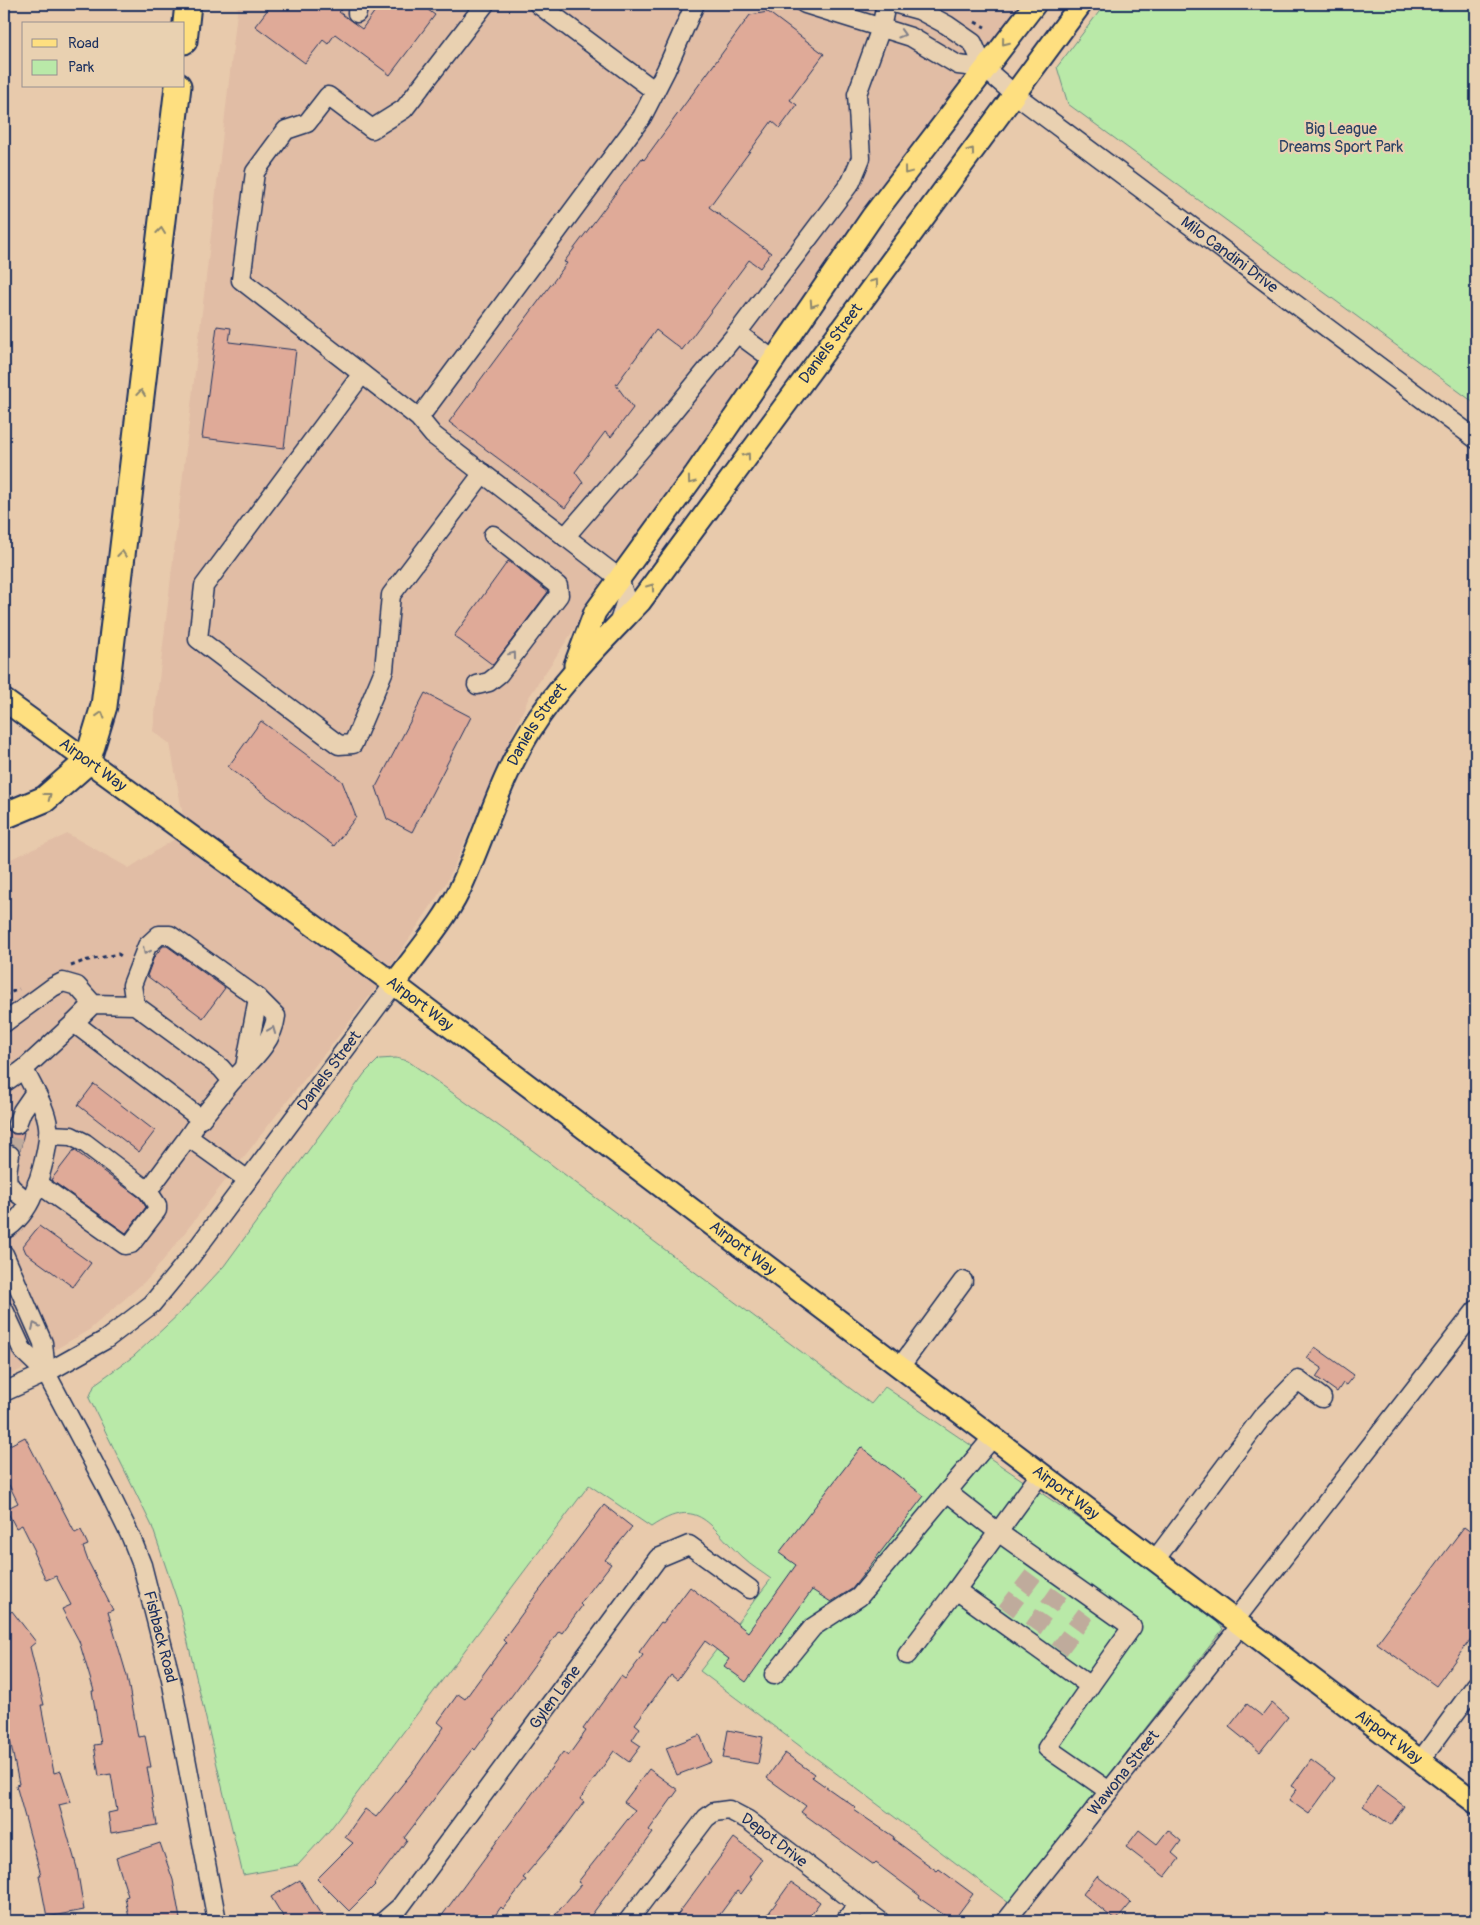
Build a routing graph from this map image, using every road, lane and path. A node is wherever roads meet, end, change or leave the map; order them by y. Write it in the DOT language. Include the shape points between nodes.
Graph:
graph roads {
  1 [pos="188,4"];
  2 [pos="485,4"];
  3 [pos="538,4"];
  4 [pos="694,4"];
  5 [pos="805,4"];
  6 [pos="886,4"];
  7 [pos="896,4"];
  8 [pos="1035,4"];
  9 [pos="1081,4"];
  10 [pos="880,28"];
  11 [pos="185,32"];
  12 [pos="984,68"];
  13 [pos="178,88"];
  14 [pos="655,91"];
  15 [pos="1013,94"];
  16 [pos="737,333"];
  17 [pos="775,361"];
  18 [pos="362,374"];
  19 [pos="419,418"];
  20 [pos="1476,438"];
  21 [pos="483,473"];
  22 [pos="493,535"];
  23 [pos="565,537"];
  24 [pos="619,578"];
  25 [pos="618,625"];
  26 [pos="571,674"];
  27 [pos="477,685"];
  28 [pos="4,700"];
  29 [pos="87,762"];
  30 [pos="4,816"];
  31 [pos="394,984"];
  32 [pos="93,1004"];
  33 [pos="135,1005"];
  34 [pos="4,1023"];
  35 [pos="74,1023"];
  36 [pos="24,1069"];
  37 [pos="4,1082"];
  38 [pos="232,1082"];
  39 [pos="35,1092"];
  40 [pos="201,1119"];
  41 [pos="17,1124"];
  42 [pos="48,1135"];
  43 [pos="188,1137"];
  44 [pos="10,1155"];
  45 [pos="248,1180"];
  46 [pos="36,1183"];
  47 [pos="148,1191"];
  48 [pos="29,1202"];
  49 [pos="4,1230"];
  50 [pos="4,1254"];
  51 [pos="962,1281"];
  52 [pos="4,1310"];
  53 [pos="1476,1310"];
  54 [pos="900,1367"];
  55 [pos="46,1373"];
  56 [pos="4,1392"];
  57 [pos="1322,1398"];
  58 [pos="993,1437"];
  59 [pos="1041,1473"];
  60 [pos="946,1492"];
  61 [pos="998,1532"];
  62 [pos="1155,1560"];
  63 [pos="750,1590"];
  64 [pos="956,1590"];
  65 [pos="1238,1622"];
  66 [pos="907,1655"];
  67 [pos="774,1675"];
  68 [pos="1476,1685"];
  69 [pos="1090,1686"];
  70 [pos="1420,1761"];
  71 [pos="1109,1791"];
  72 [pos="1476,1803"];
  73 [pos="858,1904"];
  74 [pos="217,1921"];
  75 [pos="384,1921"];
  76 [pos="628,1921"];
  77 [pos="845,1921"];
  78 [pos="880,1921"];
  79 [pos="1006,1921"];
  1 -- 11 [label="highway"];
  2 -- 18 [label="street" via="404,109 372,129 328,96 307,123 286,130 255,172 241,280"];
  3 -- 14 [label="street"];
  4 -- 14 [label="street"];
  5 -- 10 [label="street"];
  6 -- 10 [label="street"];
  7 -- 12 [label="street" via="919,10 973,43"];
  8 -- 12 [label="main road, Daniels Street, one-way"];
  9 -- 15 [label="main road, Daniels Street"];
  10 -- 12 [label="street, one-way" via="911,37 958,65"];
  10 -- 16 [label="street" via="857,94 861,158 851,182"];
  12 -- 15 [label="street, Milo Candini Drive"];
  12 -- 17 [label="main road, Daniels Street, one-way" via="872,217"];
  29 -- 13 [label="highway, one-way" via="104,706"];
  14 -- 19 [label="street" via="642,117"];
  15 -- 20 [label="street, Milo Candini Drive"];
  25 -- 15 [label="main road, Daniels Street, one-way" via="640,602"];
  16 -- 17 [label="street"];
  16 -- 23 [label="street"];
  17 -- 24 [label="main road, Daniels Street, one-way"];
  18 -- 19 [label="street"];
  18 -- 21 [label="street" via="204,586 198,639 339,745 353,744 384,670 391,595"];
  19 -- 21 [label="street" via="433,435"];
  21 -- 23 [label="street"];
  27 -- 22 [label="street, one-way" via="489,682 499,674 559,595 558,586"];
  23 -- 24 [label="street"];
  24 -- 25 [label="street" via="626,600"];
  24 -- 26 [label="main road, Daniels Street" via="595,612"];
  25 -- 26 [label="main road, Daniels Street"];
  26 -- 31 [label="main road, Daniels Street" via="530,732 495,800 458,892"];
  28 -- 29 [label="main road, Airport Way"];
  30 -- 29 [label="highway, one-way" via="45,800"];
  29 -- 31 [label="main road, Airport Way"];
  31 -- 45 [label="street, Daniels Street"];
  31 -- 54 [label="main road, Airport Way"];
  32 -- 33 [label="street"];
  32 -- 34 [label="street" via="78,986 63,982"];
  32 -- 35 [label="street"];
  33 -- 38 [label="street" via="221,1068"];
  38 -- 33 [label="street, one-way" via="274,1030 276,1016 258,998 170,935 158,935 147,946 132,985"];
  35 -- 36 [label="street"];
  35 -- 40 [label="street"];
  36 -- 37 [label="street"];
  36 -- 39 [label="street"];
  38 -- 40 [label="street"];
  39 -- 41 [label="street"];
  39 -- 42 [label="street" via="46,1116"];
  40 -- 43 [label="street"];
  42 -- 46 [label="street"];
  42 -- 47 [label="street" via="71,1136 85,1143"];
  43 -- 45 [label="street"];
  43 -- 47 [label="street"];
  44 -- 48 [label="street" via="7,1183"];
  45 -- 55 [label="street, Daniels Street" via="152,1304 105,1340"];
  46 -- 47 [label="street" via="125,1245 131,1244 157,1210"];
  46 -- 48 [label="street"];
  48 -- 49 [label="street" via="14,1224"];
  55 -- 50 [label="street, Fishback Road, one-way" via="43,1343"];
  51 -- 54 [label="street"];
  52 -- 55 [label="street, Fishback Road" via="23,1351"];
  53 -- 65 [label="street, Wawona Street"];
  54 -- 58 [label="main road, Airport Way"];
  55 -- 56 [label="street, Daniels Street"];
  55 -- 74 [label="street, Fishback Road" via="132,1537 142,1565 171,1680"];
  57 -- 62 [label="street" via="1298,1380 1262,1417"];
  58 -- 59 [label="main road, Airport Way"];
  58 -- 60 [label="street"];
  59 -- 61 [label="street"];
  59 -- 62 [label="main road, Airport Way"];
  60 -- 61 [label="street"];
  60 -- 67 [label="street" via="859,1597 813,1626"];
  61 -- 64 [label="street"];
  61 -- 69 [label="street" via="1038,1568 1092,1606 1132,1627"];
  62 -- 65 [label="main road, Airport Way"];
  63 -- 75 [label="street, Gylen Lane" via="689,1545 658,1558 400,1906"];
  64 -- 66 [label="street"];
  64 -- 69 [label="street" via="1003,1616 1056,1655"];
  65 -- 70 [label="main road, Airport Way"];
  65 -- 71 [label="street, Wawona Street"];
  68 -- 70 [label="street"];
  69 -- 71 [label="street" via="1047,1748"];
  70 -- 72 [label="main road, Airport Way"];
  71 -- 79 [label="street, Wawona Street"];
  73 -- 76 [label="street, Depot Drive" via="769,1834 729,1810 714,1812 706,1818"];
  73 -- 77 [label="street"];
  73 -- 78 [label="street, Depot Drive"];
}
